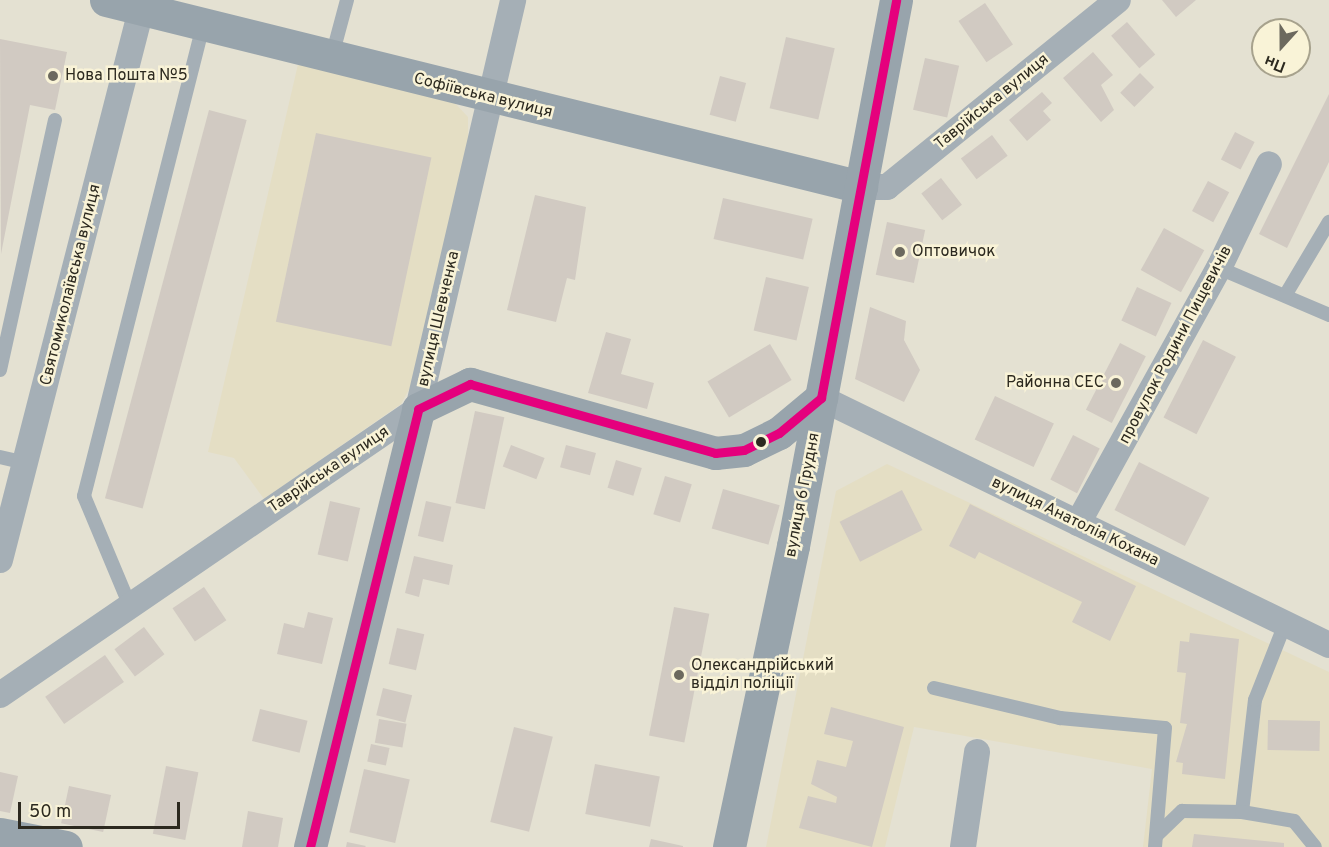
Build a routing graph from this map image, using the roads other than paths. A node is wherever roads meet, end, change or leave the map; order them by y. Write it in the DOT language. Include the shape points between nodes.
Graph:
graph roads {
  1 [pos="106,0"];
  2 [pos="346,0"];
  3 [pos="513,0"];
  4 [pos="896,0"];
  5 [pos="1118,0"];
  6 [pos="141,10"];
  7 [pos="203,26"];
  8 [pos="332,58"];
  9 [pos="490,98"];
  10 [pos="55,120"];
  11 [pos="1269,164"];
  12 [pos="861,187"];
  13 [pos="1329,222"];
  14 [pos="1219,268"];
  15 [pos="1286,294"];
  16 [pos="1329,315"];
  17 [pos="0,370"];
  18 [pos="821,398"];
  19 [pos="418,410"];
  20 [pos="0,457"];
  21 [pos="25,463"];
  22 [pos="1078,523"];
  23 [pos="0,560"];
  24 [pos="130,606"];
  25 [pos="1285,624"];
  26 [pos="1329,645"];
  27 [pos="934,688"];
  28 [pos="0,695"];
  29 [pos="977,752"];
  30 [pos="1242,812"];
  31 [pos="0,834"];
  32 [pos="1155,842"];
  33 [pos="66,847"];
  34 [pos="310,847"];
  35 [pos="729,847"];
  36 [pos="963,847"];
  37 [pos="1316,847"];
  1 -- 6 [label="street, Софіївська вулиця"];
  2 -- 8 [label="lane"];
  3 -- 9 [label="street, вулиця Шевченка"];
  4 -- 12 [label="street, вулиця 6 Грудня"];
  5 -- 12 [label="street, Таврійська вулиця" via="887,187"];
  6 -- 7 [label="street, Софіївська вулиця"];
  6 -- 21 [label="street, Святомиколаївська вулиця"];
  7 -- 8 [label="street, Софіївська вулиця"];
  7 -- 24 [label="lane" via="84,496"];
  8 -- 9 [label="street, Софіївська вулиця"];
  9 -- 12 [label="street, Софіївська вулиця"];
  9 -- 19 [label="street, вулиця Шевченка"];
  10 -- 17 [label="lane"];
  11 -- 14 [label="street, провулок Родини Пищевичів"];
  12 -- 18 [label="street, вулиця 6 Грудня"];
  13 -- 15 [label="lane"];
  14 -- 15 [label="lane"];
  14 -- 22 [label="street, провулок Родини Пищевичів"];
  15 -- 16 [label="lane"];
  18 -- 19 [label="street, Таврійська вулиця" via="779,433 744,450 715,453 470,384"];
  18 -- 22 [label="street, вулиця Анатолія Кохана"];
  18 -- 35 [label="street, вулиця 6 Грудня"];
  19 -- 24 [label="street, Таврійська вулиця"];
  19 -- 34 [label="street, вулиця Шевченка"];
  20 -- 21 [label="lane"];
  21 -- 23 [label="street, Святомиколаївська вулиця"];
  22 -- 25 [label="street, вулиця Анатолія Кохана"];
  24 -- 28 [label="street, Таврійська вулиця"];
  25 -- 26 [label="street, вулиця Анатолія Кохана"];
  25 -- 30 [label="lane" via="1255,700"];
  27 -- 32 [label="lane" via="1060,718 1165,728"];
  29 -- 36 [label="street"];
  30 -- 32 [label="lane" via="1182,811 1164,822"];
  30 -- 37 [label="lane" via="1294,821"];
  31 -- 33 [label="street"];
}
